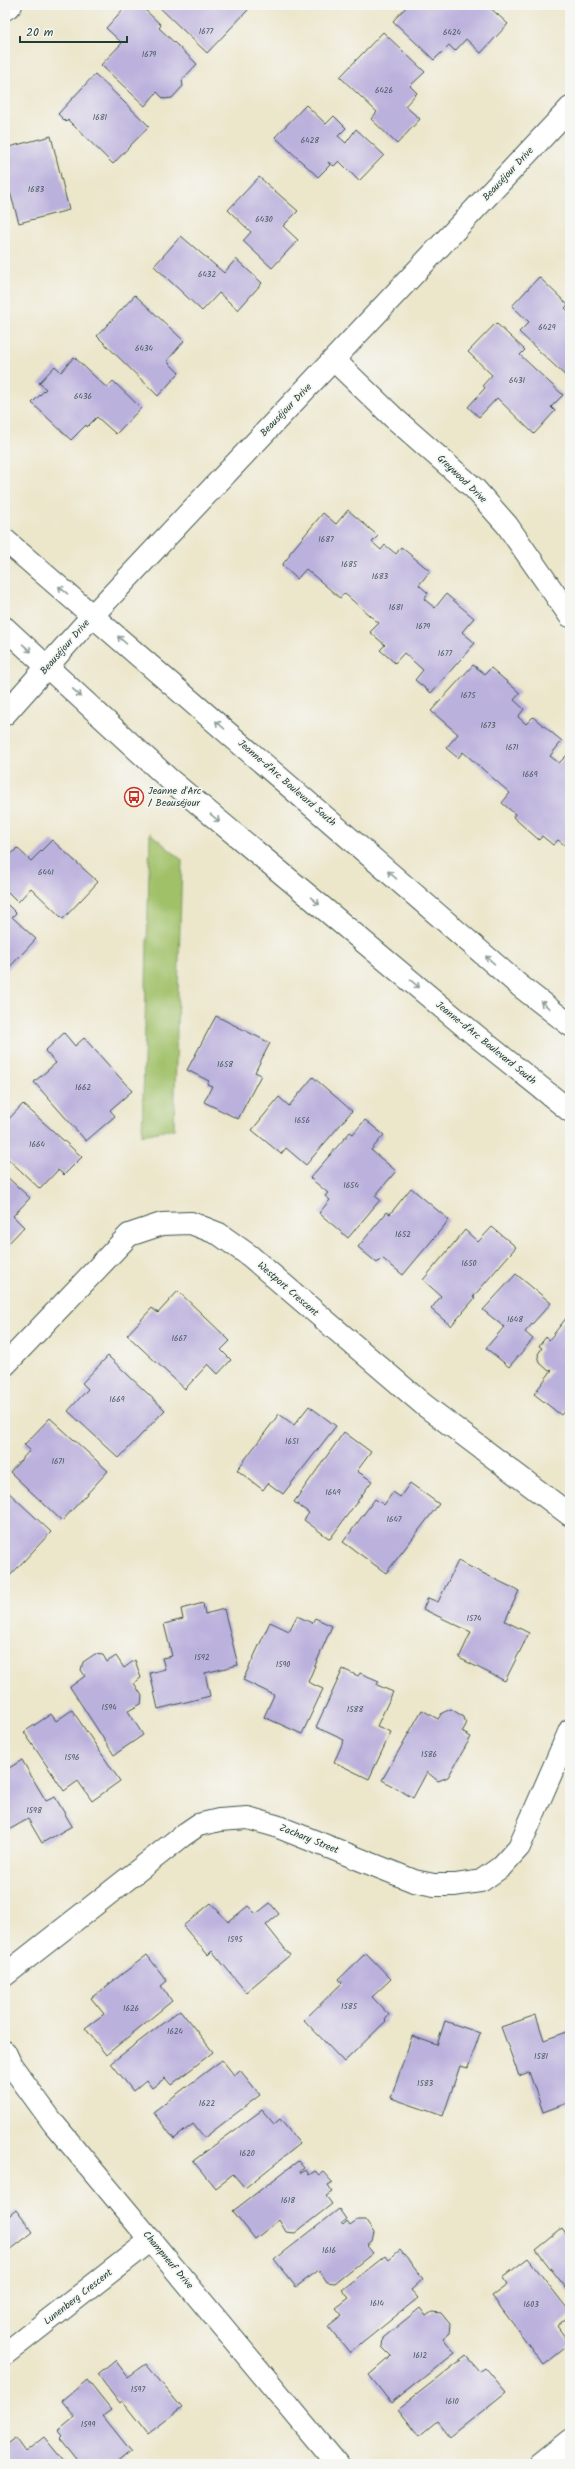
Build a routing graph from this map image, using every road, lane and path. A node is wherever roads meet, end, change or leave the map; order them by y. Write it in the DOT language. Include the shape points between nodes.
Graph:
graph roads {
  1 [pos="11,5"];
  2 [pos="5,9"];
  3 [pos="570,108"];
  4 [pos="334,360"];
  5 [pos="5,540"];
  6 [pos="93,615"];
  7 [pos="570,616"];
  8 [pos="5,628"];
  9 [pos="48,667"];
  10 [pos="5,714"];
  11 [pos="570,1025"];
  12 [pos="570,1111"];
  13 [pos="5,1365"];
  14 [pos="570,1515"];
  15 [pos="570,1730"];
  16 [pos="5,1975"];
  17 [pos="5,2052"];
  18 [pos="152,2240"];
  19 [pos="5,2354"];
  20 [pos="570,2440"];
  21 [pos="337,2464"];
  22 [pos="540,2464"];
  1 -- 2 [label="street"];
  3 -- 4 [label="street, Beauséjour Drive"];
  4 -- 6 [label="street, Beauséjour Drive"];
  4 -- 7 [label="street, Greywood Drive" via="394,418 476,489 507,525"];
  6 -- 5 [label="street, Jeanne-d'Arc Boulevard South, one-way"];
  6 -- 9 [label="street, Beauséjour Drive"];
  11 -- 6 [label="street, Jeanne-d'Arc Boulevard South, one-way" via="514,980"];
  8 -- 9 [label="street, Jeanne-d'Arc Boulevard South, one-way"];
  9 -- 10 [label="street, Beauséjour Drive"];
  9 -- 12 [label="street, Jeanne-d'Arc Boulevard South, one-way" via="170,780"];
  13 -- 14 [label="street, Westport Crescent" via="129,1236 162,1224 191,1223 219,1234 250,1256 424,1405"];
  15 -- 16 [label="street, Zachary Street" via="519,1847 501,1867 481,1880 455,1885 434,1885 414,1881 276,1826 248,1818 218,1820 198,1825 182,1836"];
  17 -- 18 [label="street, Champneuf Drive" via="54,2124"];
  18 -- 19 [label="street, Lunenberg Crescent"];
  18 -- 21 [label="street, Champneuf Drive"];
  20 -- 22 [label="street"];
}
